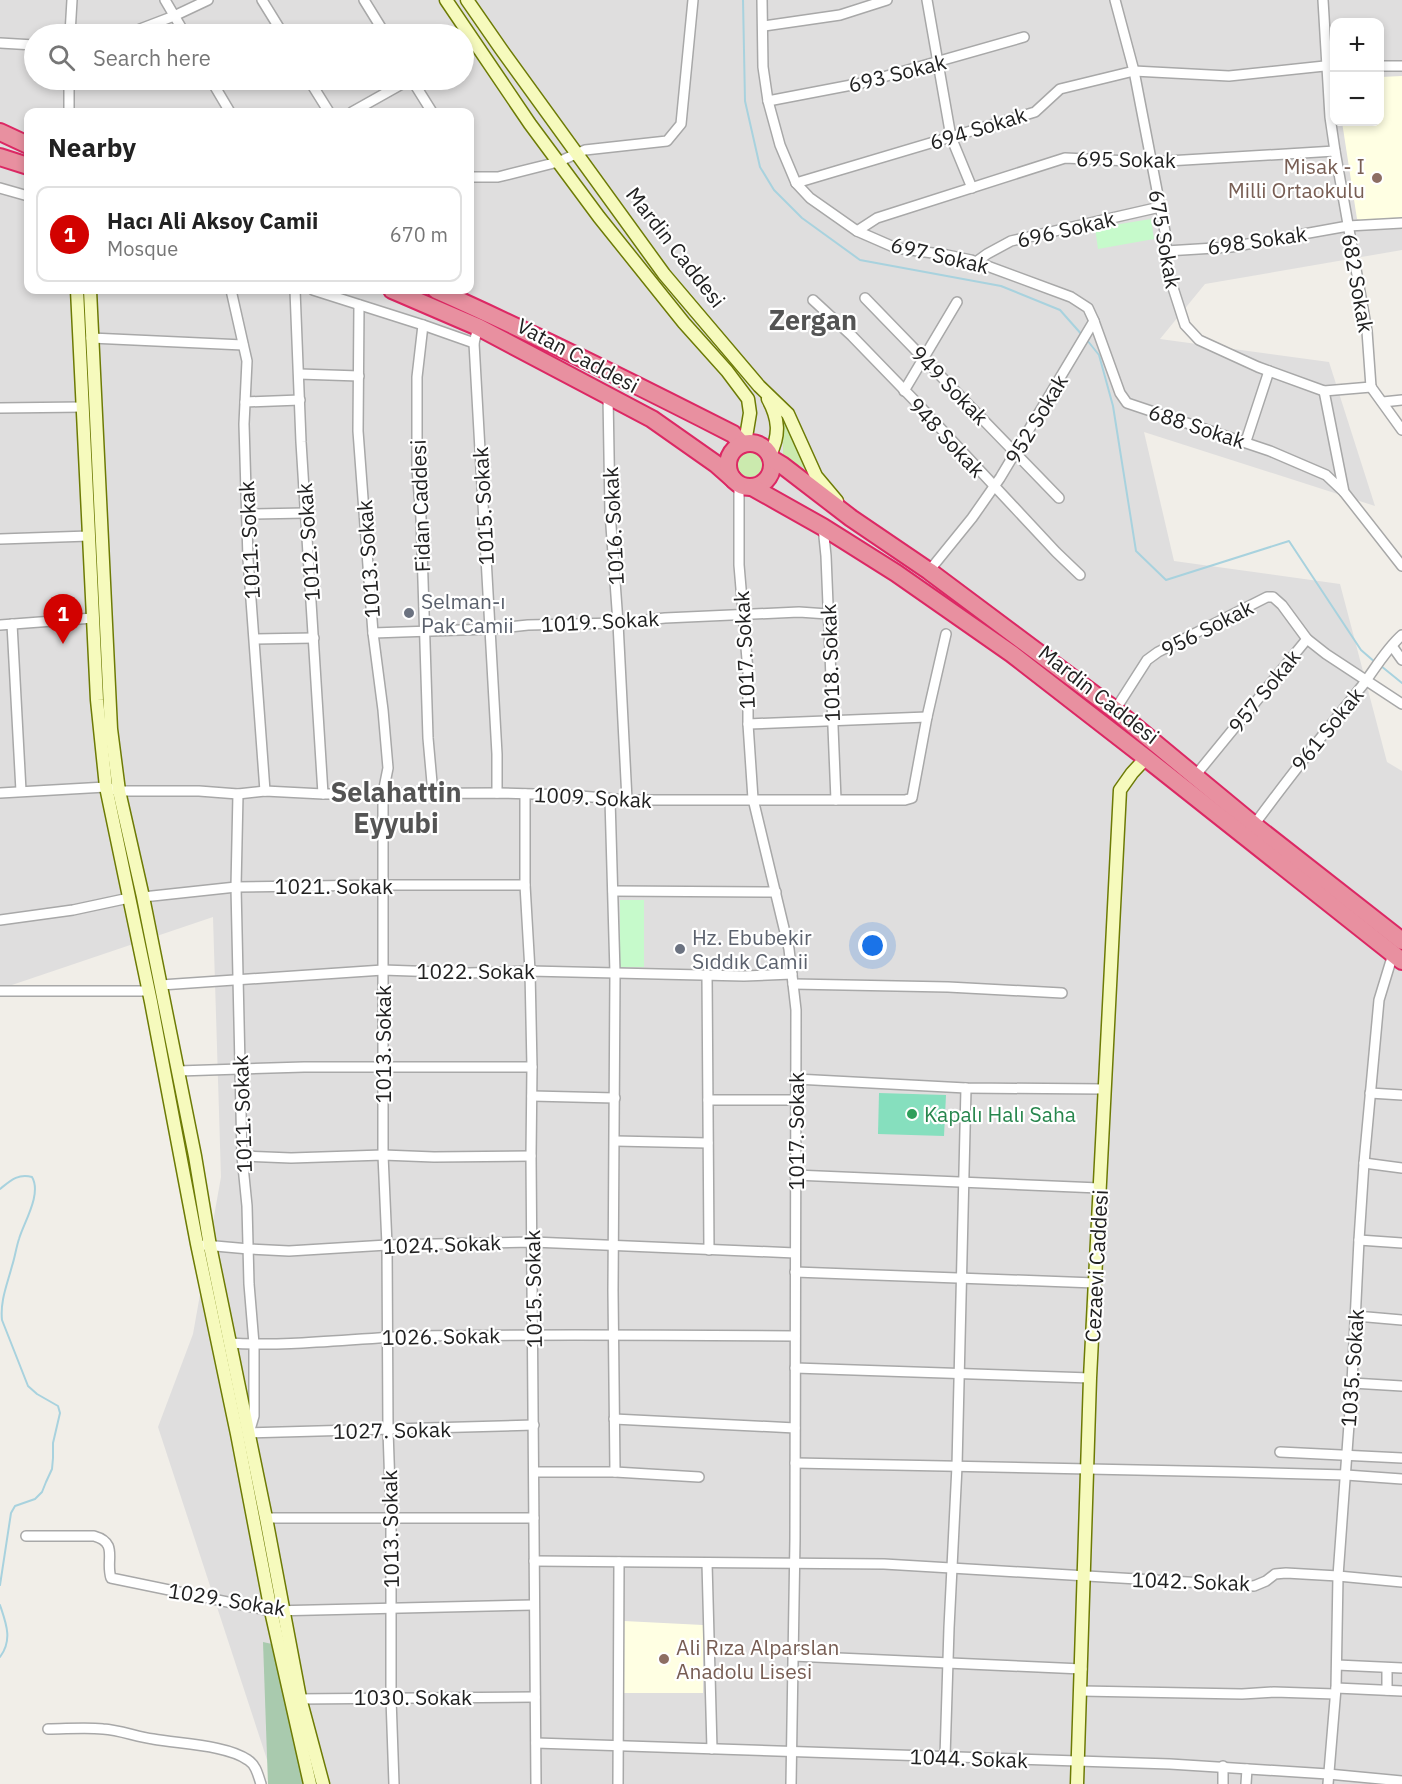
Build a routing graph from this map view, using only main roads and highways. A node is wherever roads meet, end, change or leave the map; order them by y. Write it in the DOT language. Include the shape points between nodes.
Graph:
graph roads {
  1 [pos="0,132"];
  2 [pos="24,143"];
  3 [pos="0,157"];
  4 [pos="24,165"];
  5 [pos="399,294"];
  6 [pos="445,294"];
  7 [pos="744,444"];
  8 [pos="771,457"];
  9 [pos="741,483"];
  10 [pos="1399,952"];
  1 -- 2 [label="highway"];
  3 -- 4 [label="highway"];
  5 -- 9 [label="highway, Vatan Caddesi" via="652,419"];
  6 -- 7 [label="highway, Vatan Caddesi" via="656,394 733,434"];
  7 -- 8 [label="highway, Mardin Caddesi" via="760,444"];
  7 -- 9 [label="highway, Mardin Caddesi" via="729,458 730,472"];
  8 -- 9 [label="highway" via="772,469 765,482"];
  8 -- 10 [label="highway, Mardin Caddesi" via="1115,710"];
  9 -- 10 [label="highway, Mardin Caddesi" via="823,527 896,573 1012,654"];
}
